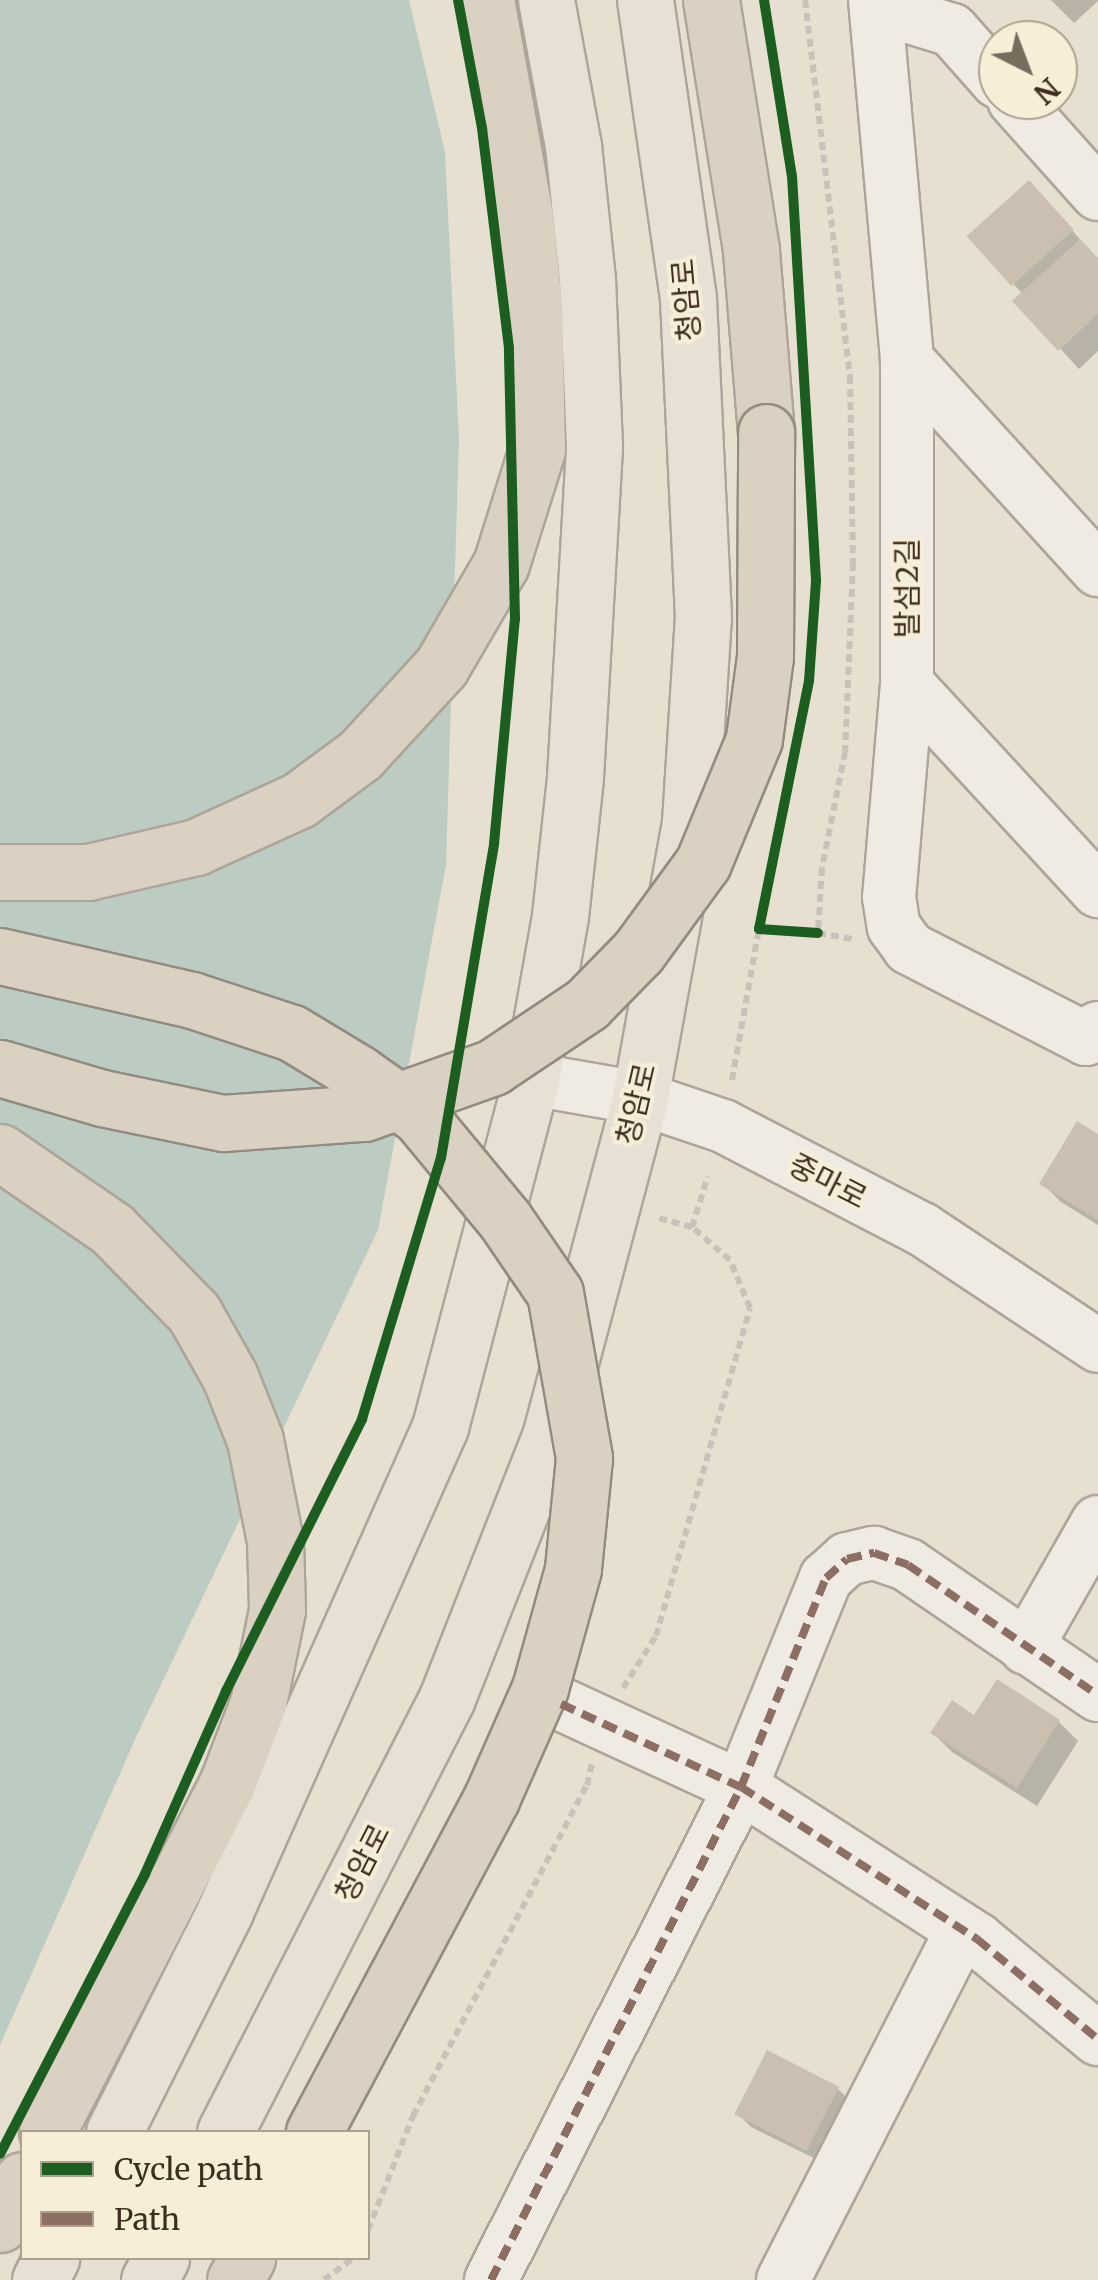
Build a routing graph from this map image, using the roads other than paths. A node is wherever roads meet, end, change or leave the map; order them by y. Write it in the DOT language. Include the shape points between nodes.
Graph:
graph roads {
  1 [pos="486,0"];
  2 [pos="546,0"];
  3 [pos="645,0"];
  4 [pos="711,0"];
  5 [pos="879,2"];
  6 [pos="978,59"];
  7 [pos="1036,120"];
  8 [pos="1090,168"];
  9 [pos="907,360"];
  10 [pos="1098,570"];
  11 [pos="908,684"];
  12 [pos="0,872"];
  13 [pos="1098,890"];
  14 [pos="0,956"];
  15 [pos="1098,1028"];
  16 [pos="0,1068"];
  17 [pos="532,1079"];
  18 [pos="640,1098"];
  19 [pos="0,1152"];
  20 [pos="1098,1346"];
  21 [pos="1098,1522"];
  22 [pos="1026,1648"];
  23 [pos="1098,1695"];
  24 [pos="561,1704"];
  25 [pos="741,1786"];
  26 [pos="962,1930"];
  27 [pos="1098,2040"];
  28 [pos="48,2130"];
  29 [pos="115,2130"];
  30 [pos="226,2130"];
  31 [pos="315,2130"];
  32 [pos="20,2184"];
  33 [pos="0,2224"];
  34 [pos="492,2280"];
  35 [pos="783,2280"];
  1 -- 12 [label="highway" via="525,216 534,306 537,449 501,564 442,667 360,754 300,800 196,847 88,872"];
  2 -- 17 [label="main road" via="573,146 594,446 575,776"];
  3 -- 18 [label="main road, 청암로" via="688,298 703,617 690,822"];
  4 -- 16 [label="highway, bridge" via="751,251 766,432 765,657 754,739 704,862 638,952 587,1004 493,1068 364,1114 223,1122 102,1098"];
  5 -- 6 [label="street" via="952,30"];
  5 -- 9 [label="street, 발섬2길"];
  7 -- 8 [label="street"];
  9 -- 10 [label="street"];
  9 -- 11 [label="street, 발섬2길"];
  11 -- 13 [label="street"];
  11 -- 15 [label="street, 발섬2길" via="889,897 894,927 908,948 1086,1039"];
  14 -- 31 [label="highway, bridge" via="192,1000 292,1033 358,1072 419,1116 555,1293 584,1458 573,1569 540,1688 491,1799"];
  17 -- 18 [label="street, 중마로"];
  17 -- 29 [label="main road" via="440,1427 224,1913"];
  18 -- 20 [label="street, 중마로" via="723,1126 922,1229"];
  18 -- 30 [label="main road, 청암로" via="550,1436 446,1698"];
  19 -- 28 [label="highway" via="112,1229 194,1313 255,1440 275,1541 278,1610 258,1703 226,1784"];
  21 -- 22 [label="street"];
  22 -- 23 [label="street"];
  22 -- 25 [label="street" via="908,1565 874,1553 847,1560 826,1578"];
  24 -- 25 [label="street"];
  25 -- 26 [label="street"];
  25 -- 34 [label="street"];
  26 -- 27 [label="street"];
  26 -- 35 [label="street"];
  32 -- 33 [label="highway"];
}
